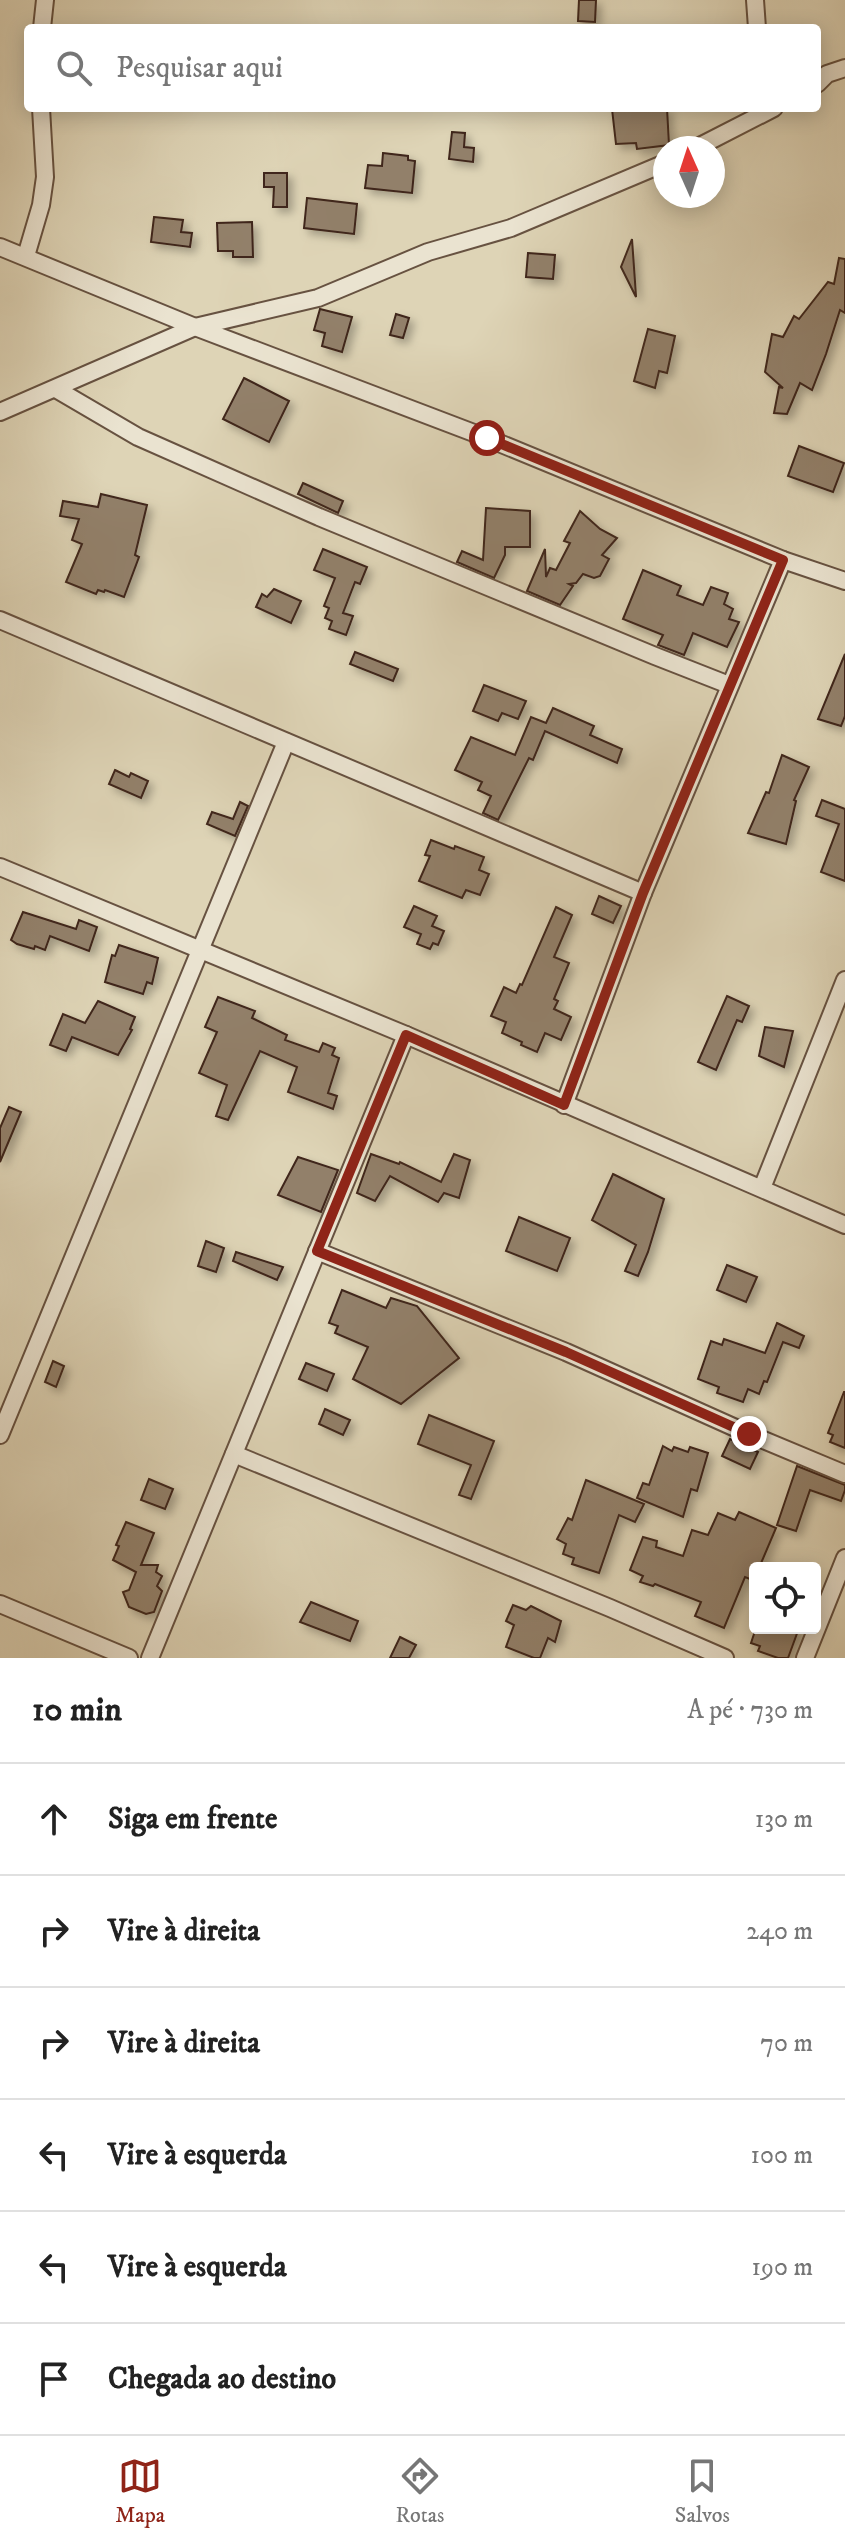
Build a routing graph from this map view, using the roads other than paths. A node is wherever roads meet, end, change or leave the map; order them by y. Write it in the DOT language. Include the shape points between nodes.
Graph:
graph roads {
  1 [pos="45,0"];
  2 [pos="755,0"];
  3 [pos="42,24"];
  4 [pos="757,24"];
  5 [pos="845,68"];
  6 [pos="821,80"];
  7 [pos="41,112"];
  8 [pos="762,112"];
  9 [pos="718,136"];
  10 [pos="653,168"];
  11 [pos="0,247"];
  12 [pos="26,256"];
  13 [pos="195,327"];
  14 [pos="56,389"];
  15 [pos="0,412"];
  16 [pos="783,560"];
  17 [pos="845,581"];
  18 [pos="0,620"];
  19 [pos="729,685"];
  20 [pos="286,742"];
  21 [pos="0,867"];
  22 [pos="643,893"];
  23 [pos="198,949"];
  24 [pos="845,980"];
  25 [pos="406,1035"];
  26 [pos="564,1105"];
  27 [pos="762,1188"];
  28 [pos="845,1225"];
  29 [pos="317,1251"];
  30 [pos="0,1435"];
  31 [pos="234,1454"];
  32 [pos="845,1474"];
  33 [pos="845,1558"];
  34 [pos="0,1604"];
  35 [pos="129,1658"];
  36 [pos="150,1658"];
  37 [pos="725,1658"];
  38 [pos="805,1658"];
  1 -- 3 [label="street"];
  2 -- 4 [label="street"];
  5 -- 6 [label="street"];
  7 -- 12 [label="street" via="45,177"];
  8 -- 9 [label="street"];
  10 -- 13 [label="street" via="511,228 428,252 318,298"];
  11 -- 12 [label="street"];
  12 -- 13 [label="street"];
  13 -- 14 [label="street"];
  13 -- 16 [label="street" via="487,438"];
  14 -- 15 [label="street"];
  14 -- 19 [label="street" via="138,437 319,517"];
  16 -- 17 [label="street"];
  16 -- 19 [label="street"];
  18 -- 20 [label="street"];
  19 -- 22 [label="street"];
  20 -- 22 [label="street"];
  20 -- 23 [label="street"];
  21 -- 23 [label="street"];
  22 -- 26 [label="street"];
  23 -- 25 [label="street"];
  23 -- 30 [label="street"];
  24 -- 27 [label="street"];
  25 -- 26 [label="street"];
  25 -- 29 [label="street"];
  26 -- 27 [label="street"];
  27 -- 28 [label="street"];
  29 -- 31 [label="street"];
  29 -- 32 [label="street" via="536,1339"];
  31 -- 36 [label="street"];
  31 -- 37 [label="street"];
  33 -- 38 [label="street"];
  34 -- 35 [label="street"];
}
